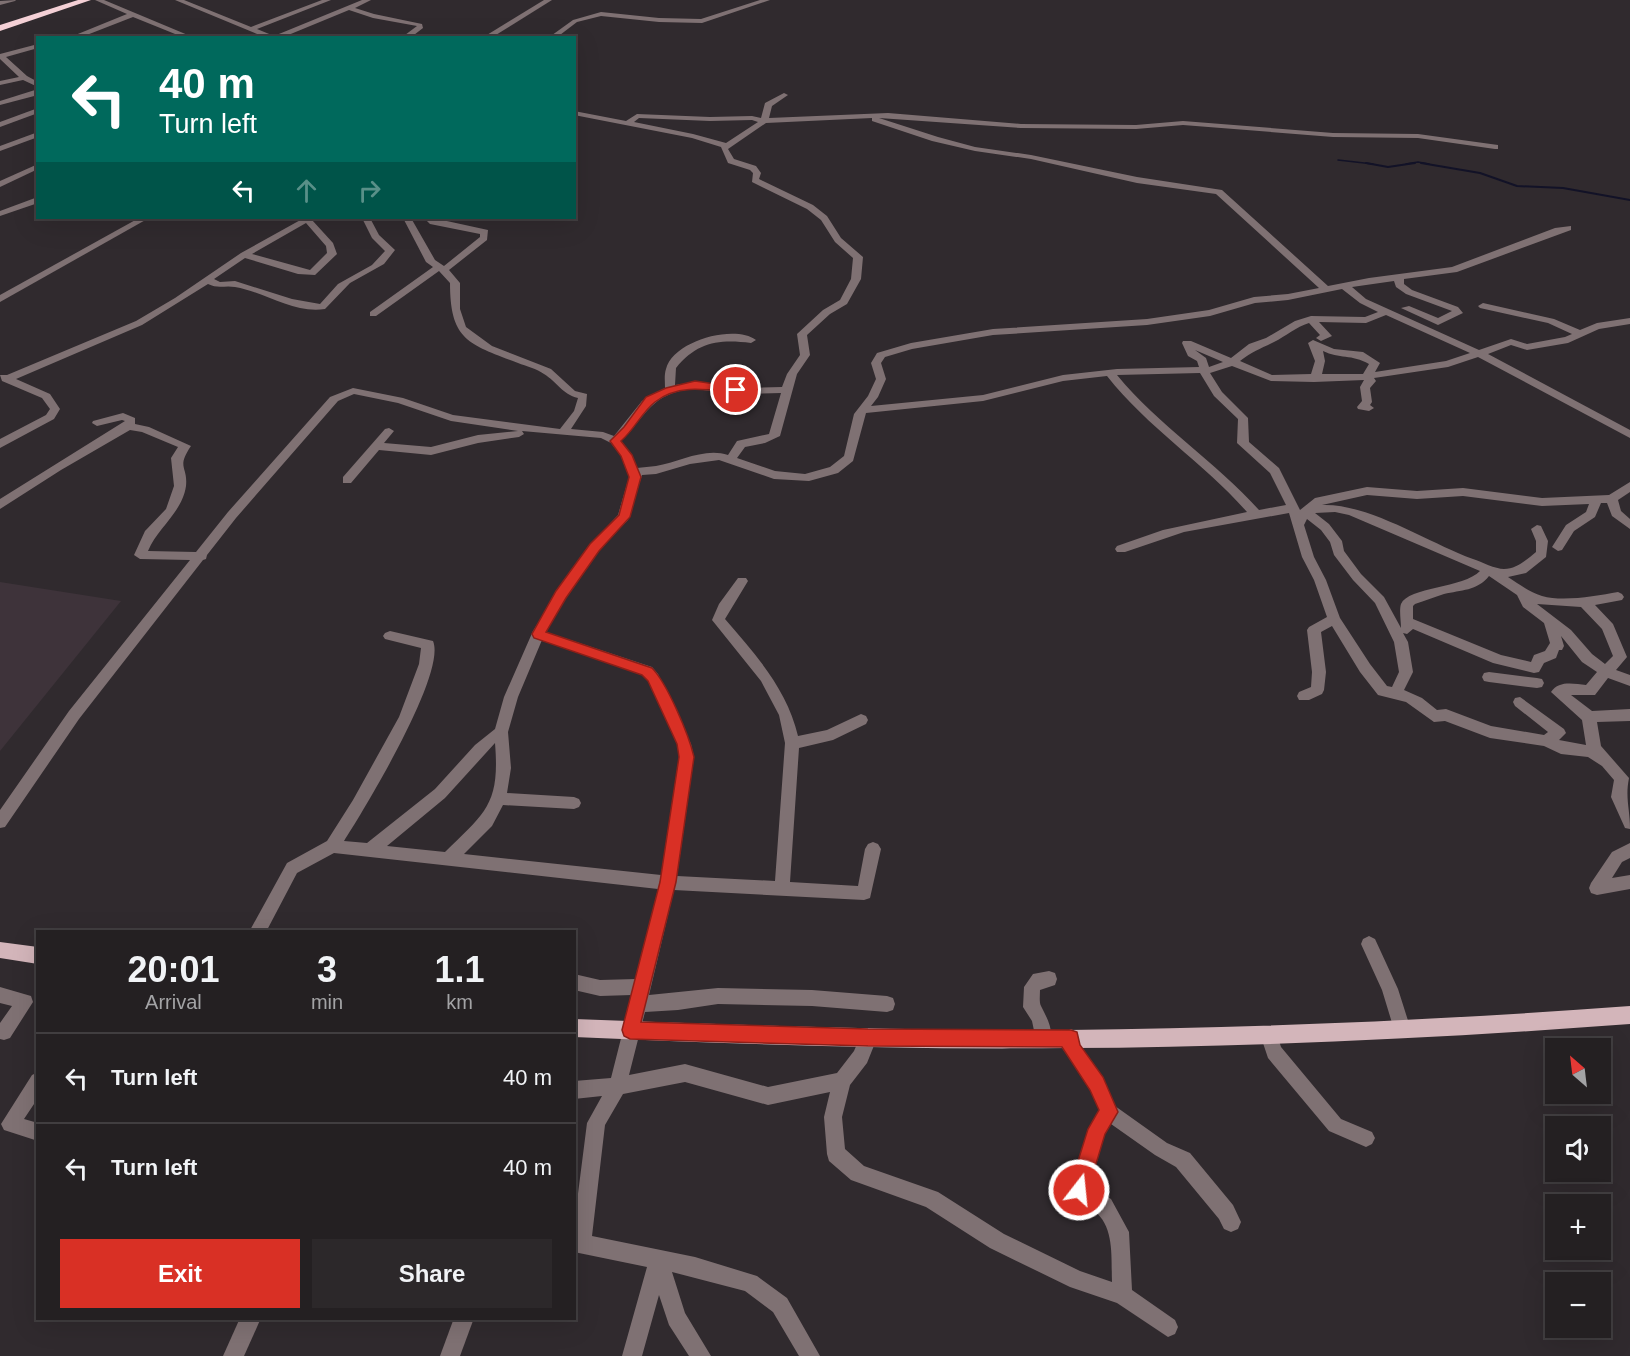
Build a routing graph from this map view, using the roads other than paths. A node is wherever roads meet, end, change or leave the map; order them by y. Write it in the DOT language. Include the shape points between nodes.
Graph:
graph roads {
  1 [pos="13,0"];
  2 [pos="87,0"];
  3 [pos="98,0"];
  4 [pos="178,0"];
  5 [pos="328,0"];
  6 [pos="368,0"];
  7 [pos="549,0"];
  8 [pos="767,0"];
  9 [pos="0,3"];
  10 [pos="350,8"];
  11 [pos="134,14"];
  12 [pos="0,28"];
  13 [pos="251,29"];
  14 [pos="76,36"];
  15 [pos="187,36"];
  16 [pos="269,36"];
  17 [pos="279,36"];
  18 [pos="407,36"];
  19 [pos="488,36"];
  20 [pos="554,36"];
  21 [pos="36,47"];
  22 [pos="1,56"];
  23 [pos="24,78"];
  24 [pos="0,83"];
  25 [pos="36,84"];
  26 [pos="36,93"];
  27 [pos="784,95"];
  28 [pos="0,103"];
  29 [pos="36,111"];
  30 [pos="576,113"];
  31 [pos="866,116"];
  32 [pos="764,121"];
  33 [pos="627,124"];
  34 [pos="0,125"];
  35 [pos="36,135"];
  36 [pos="727,146"];
  37 [pos="1495,147"];
  38 [pos="0,149"];
  39 [pos="36,167"];
  40 [pos="0,184"];
  41 [pos="36,201"];
  42 [pos="1,214"];
  43 [pos="143,219"];
  44 [pos="306,219"];
  45 [pos="309,219"];
  46 [pos="366,219"];
  47 [pos="408,219"];
  48 [pos="429,219"];
  49 [pos="1568,228"];
  50 [pos="244,255"];
  51 [pos="441,268"];
  52 [pos="1399,277"];
  53 [pos="208,280"];
  54 [pos="1344,286"];
  55 [pos="1325,288"];
  56 [pos="0,299"];
  57 [pos="1483,306"];
  58 [pos="1406,308"];
  59 [pos="1386,312"];
  60 [pos="374,314"];
  61 [pos="1315,315"];
  62 [pos="1630,321"];
  63 [pos="1580,334"];
  64 [pos="1321,338"];
  65 [pos="751,340"];
  66 [pos="1482,354"];
  67 [pos="1232,362"];
  68 [pos="1205,370"];
  69 [pos="1110,373"];
  70 [pos="1367,376"];
  71 [pos="3,377"];
  72 [pos="1314,378"];
  73 [pos="670,390"];
  74 [pos="787,390"];
  75 [pos="1369,408"];
  76 [pos="862,410"];
  77 [pos="97,423"];
  78 [pos="128,426"];
  79 [pos="538,430"];
  80 [pos="388,431"];
  81 [pos="563,432"];
  82 [pos="1630,435"];
  83 [pos="615,441"];
  84 [pos="0,444"];
  85 [pos="376,446"];
  86 [pos="731,458"];
  87 [pos="635,477"];
  88 [pos="346,480"];
  89 [pos="1630,486"];
  90 [pos="1612,499"];
  91 [pos="1596,500"];
  92 [pos="0,505"];
  93 [pos="1301,513"];
  94 [pos="1256,515"];
  95 [pos="1630,525"];
  96 [pos="1537,529"];
  97 [pos="1558,547"];
  98 [pos="1121,549"];
  99 [pos="202,556"];
  100 [pos="1489,570"];
  101 [pos="742,581"];
  102 [pos="1521,592"];
  103 [pos="1618,597"];
  104 [pos="1584,602"];
  105 [pos="1334,619"];
  106 [pos="1549,619"];
  107 [pos="1408,622"];
  108 [pos="538,634"];
  109 [pos="390,636"];
  110 [pos="1401,642"];
  111 [pos="1523,665"];
  112 [pos="1607,672"];
  113 [pos="1489,677"];
  114 [pos="1630,681"];
  115 [pos="1537,683"];
  116 [pos="1396,692"];
  117 [pos="1558,692"];
  118 [pos="1304,696"];
  119 [pos="1520,702"];
  120 [pos="1630,715"];
  121 [pos="1589,717"];
  122 [pos="861,720"];
  123 [pos="501,732"];
  124 [pos="1546,741"];
  125 [pos="792,743"];
  126 [pos="1607,762"];
  127 [pos="499,799"];
  128 [pos="574,803"];
  129 [pos="0,822"];
  130 [pos="1630,824"];
  131 [pos="332,846"];
  132 [pos="873,849"];
  133 [pos="370,850"];
  134 [pos="1630,850"];
  135 [pos="450,858"];
  136 [pos="668,882"];
  137 [pos="1630,882"];
  138 [pos="782,889"];
  139 [pos="258,930"];
  140 [pos="1369,944"];
  141 [pos="0,950"];
  142 [pos="36,956"];
  143 [pos="1049,980"];
  144 [pos="576,983"];
  145 [pos="643,986"];
  146 [pos="0,995"];
  147 [pos="638,1004"];
  148 [pos="887,1004"];
  149 [pos="1630,1015"];
  150 [pos="576,1028"];
  151 [pos="630,1030"];
  152 [pos="1402,1030"];
  153 [pos="4,1032"];
  154 [pos="1269,1034"];
  155 [pos="868,1038"];
  156 [pos="1071,1038"];
  157 [pos="1043,1039"];
  158 [pos="842,1081"];
  159 [pos="36,1084"];
  160 [pos="618,1086"];
  161 [pos="576,1089"];
  162 [pos="1109,1112"];
  163 [pos="5,1129"];
  164 [pos="36,1132"];
  165 [pos="1366,1138"];
  166 [pos="1231,1222"];
  167 [pos="578,1242"];
  168 [pos="659,1260"];
  169 [pos="1122,1295"];
  170 [pos="250,1320"];
  171 [pos="463,1320"];
  172 [pos="1168,1327"];
  173 [pos="233,1356"];
  174 [pos="450,1356"];
  175 [pos="632,1356"];
  176 [pos="701,1356"];
  177 [pos="810,1356"];
  1 -- 9 [label="street"];
  2 -- 12 [label="highway"];
  3 -- 11 [label="street"];
  4 -- 13 [label="street"];
  5 -- 13 [label="street"];
  6 -- 10 [label="street"];
  7 -- 19 [label="street"];
  8 -- 20 [label="street" via="702,21 601,14 575,21"];
  10 -- 17 [label="street"];
  10 -- 18 [label="street" via="420,25"];
  11 -- 14 [label="street"];
  11 -- 15 [label="street"];
  13 -- 16 [label="street"];
  21 -- 22 [label="street"];
  22 -- 23 [label="street"];
  23 -- 24 [label="street"];
  23 -- 25 [label="street"];
  26 -- 28 [label="street"];
  27 -- 32 [label="street" via="768,105"];
  29 -- 34 [label="street"];
  30 -- 33 [label="street"];
  31 -- 32 [label="street"];
  31 -- 37 [label="street" via="1021,126 1196,123 1333,135 1418,136"];
  31 -- 55 [label="street" via="975,149 1219,192"];
  32 -- 33 [label="street" via="637,116"];
  32 -- 36 [label="street"];
  33 -- 36 [label="street"];
  35 -- 38 [label="street"];
  36 -- 74 [label="street" via="723,148 731,161 753,168 759,184 819,213 838,240 858,257 856,279 844,302 831,307 802,334 805,355 793,368"];
  39 -- 40 [label="street"];
  41 -- 42 [label="street"];
  43 -- 56 [label="street"];
  44 -- 50 [label="street"];
  45 -- 50 [label="street" via="330,245 332,254 312,273"];
  46 -- 53 [label="street" via="370,230 390,250 387,258 342,284 322,307"];
  47 -- 51 [label="street" via="431,262"];
  48 -- 51 [label="street" via="485,232 484,238"];
  49 -- 52 [label="street" via="1454,270"];
  50 -- 53 [label="street"];
  51 -- 60 [label="street"];
  51 -- 81 [label="street" via="455,283 455,309 461,328 488,348 547,371 571,393 583,396 578,413"];
  52 -- 54 [label="street"];
  52 -- 58 [label="street" via="1399,285 1409,292 1458,313 1438,322"];
  53 -- 71 [label="street" via="139,323 53,361"];
  54 -- 55 [label="street"];
  54 -- 59 [label="street"];
  55 -- 76 [label="street" via="1147,322 993,332 911,346 881,355 876,363 881,379"];
  57 -- 63 [label="street" via="1551,321"];
  59 -- 61 [label="street" via="1366,320"];
  59 -- 66 [label="street"];
  61 -- 64 [label="street" via="1327,336"];
  61 -- 67 [label="street" via="1253,346"];
  62 -- 63 [label="street" via="1597,326"];
  63 -- 66 [label="street" via="1527,347 1511,342"];
  65 -- 73 [label="street" via="716,337 692,347 670,368"];
  66 -- 70 [label="street" via="1448,364"];
  66 -- 82 [label="street"];
  67 -- 68 [label="street"];
  67 -- 68 [label="street" via="1187,344 1192,354 1202,360"];
  67 -- 72 [label="street" via="1271,378"];
  68 -- 69 [label="street"];
  68 -- 93 [label="street" via="1218,394 1243,418 1243,443 1275,471"];
  69 -- 76 [label="street" via="1063,378 983,399"];
  69 -- 94 [label="street" via="1148,417 1170,432"];
  70 -- 72 [label="street"];
  70 -- 72 [label="street" via="1376,363 1359,354 1332,352 1313,343 1321,355 1321,366"];
  70 -- 75 [label="street" via="1371,381 1365,387 1367,402 1362,406"];
  71 -- 84 [label="street" via="46,396 55,409 50,417"];
  73 -- 74 [label="street" via="695,385"];
  73 -- 83 [label="street" via="650,400"];
  74 -- 86 [label="street" via="774,436 741,444"];
  76 -- 86 [label="street" via="849,458 834,470 805,478 774,475"];
  77 -- 78 [label="street" via="123,416 131,420"];
  78 -- 92 [label="street"];
  78 -- 99 [label="street" via="185,446 177,458 180,486 171,511 149,534 140,555"];
  79 -- 81 [label="street"];
  79 -- 85 [label="street" via="430,451"];
  79 -- 99 [label="street" via="451,418 427,408 354,391 338,396 232,515"];
  80 -- 85 [label="street"];
  81 -- 83 [label="street" via="603,435"];
  83 -- 87 [label="street"];
  85 -- 88 [label="street"];
  86 -- 87 [label="street" via="701,458 638,471"];
  87 -- 108 [label="street" via="624,517 595,548"];
  89 -- 90 [label="street"];
  90 -- 91 [label="street"];
  90 -- 95 [label="street" via="1616,513"];
  91 -- 93 [label="street" via="1542,502 1463,492 1417,495 1366,491 1319,501"];
  91 -- 97 [label="street" via="1591,514 1569,528"];
  93 -- 94 [label="street"];
  93 -- 100 [label="street" via="1335,508 1352,511"];
  93 -- 105 [label="street" via="1308,557"];
  93 -- 110 [label="street" via="1325,527 1338,552 1380,600"];
  94 -- 98 [label="street" via="1188,528"];
  96 -- 100 [label="street" via="1542,554 1522,570 1502,574"];
  99 -- 129 [label="street" via="74,715"];
  100 -- 102 [label="street"];
  100 -- 107 [label="street" via="1464,587 1411,602 1407,605"];
  101 -- 125 [label="street" via="718,620 766,677 786,715"];
  102 -- 104 [label="street" via="1542,601"];
  102 -- 106 [label="street" via="1528,604"];
  103 -- 104 [label="street"];
  104 -- 112 [label="street" via="1608,627 1620,657"];
  105 -- 116 [label="street" via="1383,691"];
  105 -- 118 [label="street" via="1314,630 1317,690"];
  106 -- 111 [label="street" via="1557,646 1539,659 1534,668"];
  106 -- 112 [label="street" via="1587,658"];
  107 -- 110 [label="street"];
  107 -- 111 [label="street" via="1498,659"];
  108 -- 123 [label="street" via="511,697"];
  108 -- 136 [label="street" via="632,666 653,678 687,757"];
  109 -- 131 [label="street" via="428,645 429,656 410,707 359,806"];
  110 -- 116 [label="street" via="1406,672"];
  111 -- 115 [label="street"];
  112 -- 114 [label="street"];
  112 -- 117 [label="street" via="1590,691"];
  113 -- 115 [label="street"];
  115 -- 117 [label="street"];
  116 -- 124 [label="street" via="1422,704 1434,716 1446,716 1490,732"];
  117 -- 121 [label="street"];
  119 -- 124 [label="street" via="1559,733"];
  120 -- 121 [label="street"];
  121 -- 126 [label="street" via="1594,748"];
  122 -- 125 [label="street" via="842,732"];
  123 -- 127 [label="street" via="504,768"];
  123 -- 133 [label="street" via="416,816"];
  124 -- 126 [label="street" via="1561,748 1591,751"];
  125 -- 138 [label="street"];
  126 -- 130 [label="street" via="1622,778 1618,797"];
  127 -- 128 [label="street"];
  127 -- 135 [label="street" via="487,821"];
  131 -- 133 [label="street"];
  131 -- 139 [label="street" via="292,868"];
  132 -- 138 [label="street" via="864,893"];
  133 -- 135 [label="street"];
  134 -- 137 [label="street" via="1617,857 1597,888"];
  135 -- 136 [label="street"];
  136 -- 138 [label="street"];
  136 -- 145 [label="street"];
  140 -- 152 [label="street" via="1390,988"];
  141 -- 142 [label="main road"];
  143 -- 157 [label="street" via="1039,980 1032,987 1031,1007 1040,1018"];
  144 -- 145 [label="street" via="615,989"];
  145 -- 147 [label="street"];
  146 -- 153 [label="street" via="25,1002"];
  147 -- 148 [label="street" via="718,996"];
  147 -- 151 [label="street"];
  149 -- 152 [label="main road"];
  150 -- 151 [label="main road"];
  151 -- 155 [label="main road"];
  151 -- 160 [label="street"];
  152 -- 154 [label="main road"];
  154 -- 156 [label="main road"];
  154 -- 165 [label="street" via="1274,1052 1335,1125"];
  155 -- 157 [label="main road"];
  155 -- 158 [label="street" via="861,1057"];
  156 -- 157 [label="main road"];
  156 -- 162 [label="street" via="1071,1048 1097,1083"];
  158 -- 160 [label="street" via="768,1096 685,1073"];
  158 -- 169 [label="street" via="833,1118 836,1154 858,1173 932,1199 996,1241 1077,1280"];
  159 -- 163 [label="street"];
  160 -- 161 [label="street"];
  160 -- 167 [label="street" via="596,1123"];
  162 -- 166 [label="street" via="1183,1160"];
  162 -- 169 [label="street" via="1097,1129 1079,1190 1104,1206 1119,1232"];
  163 -- 164 [label="street"];
  167 -- 168 [label="street"];
  168 -- 175 [label="street"];
  168 -- 176 [label="street" via="676,1318"];
  168 -- 177 [label="street" via="750,1283 780,1305"];
  169 -- 172 [label="street"];
  170 -- 173 [label="street"];
  171 -- 174 [label="street"];
}
